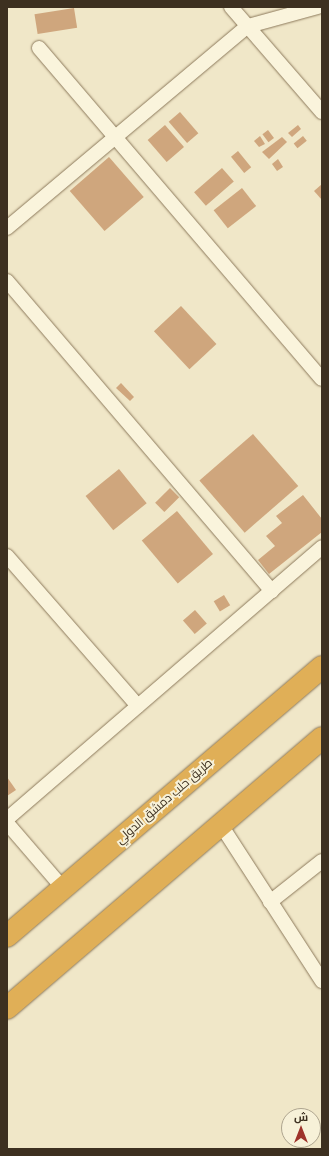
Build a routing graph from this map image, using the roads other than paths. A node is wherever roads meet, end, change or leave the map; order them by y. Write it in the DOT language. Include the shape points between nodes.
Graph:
graph roads {
  1 [pos="231,7"];
  2 [pos="318,7"];
  3 [pos="248,26"];
  4 [pos="39,48"];
  5 [pos="322,112"];
  6 [pos="115,137"];
  7 [pos="7,228"];
  8 [pos="7,281"];
  9 [pos="322,380"];
  10 [pos="322,547"];
  11 [pos="7,556"];
  12 [pos="272,590"];
  13 [pos="322,667"];
  14 [pos="138,706"];
  15 [pos="322,738"];
  16 [pos="7,819"];
  17 [pos="7,823"];
  18 [pos="221,825"];
  19 [pos="322,861"];
  20 [pos="63,888"];
  21 [pos="270,902"];
  22 [pos="7,936"];
  23 [pos="322,981"];
  24 [pos="7,1008"];
  1 -- 3 [label="street"];
  2 -- 3 [label="street"];
  3 -- 5 [label="street"];
  3 -- 6 [label="street"];
  4 -- 6 [label="street"];
  6 -- 7 [label="street"];
  6 -- 9 [label="street"];
  8 -- 12 [label="street"];
  10 -- 12 [label="street"];
  11 -- 14 [label="street"];
  12 -- 14 [label="street"];
  13 -- 20 [label="highway, طريق حلب دمشق الدولي"];
  14 -- 16 [label="street"];
  15 -- 18 [label="highway"];
  17 -- 20 [label="street"];
  18 -- 21 [label="street"];
  18 -- 24 [label="highway"];
  19 -- 21 [label="street"];
  20 -- 22 [label="highway, طريق حلب دمشق الدولي"];
  21 -- 23 [label="street"];
}
